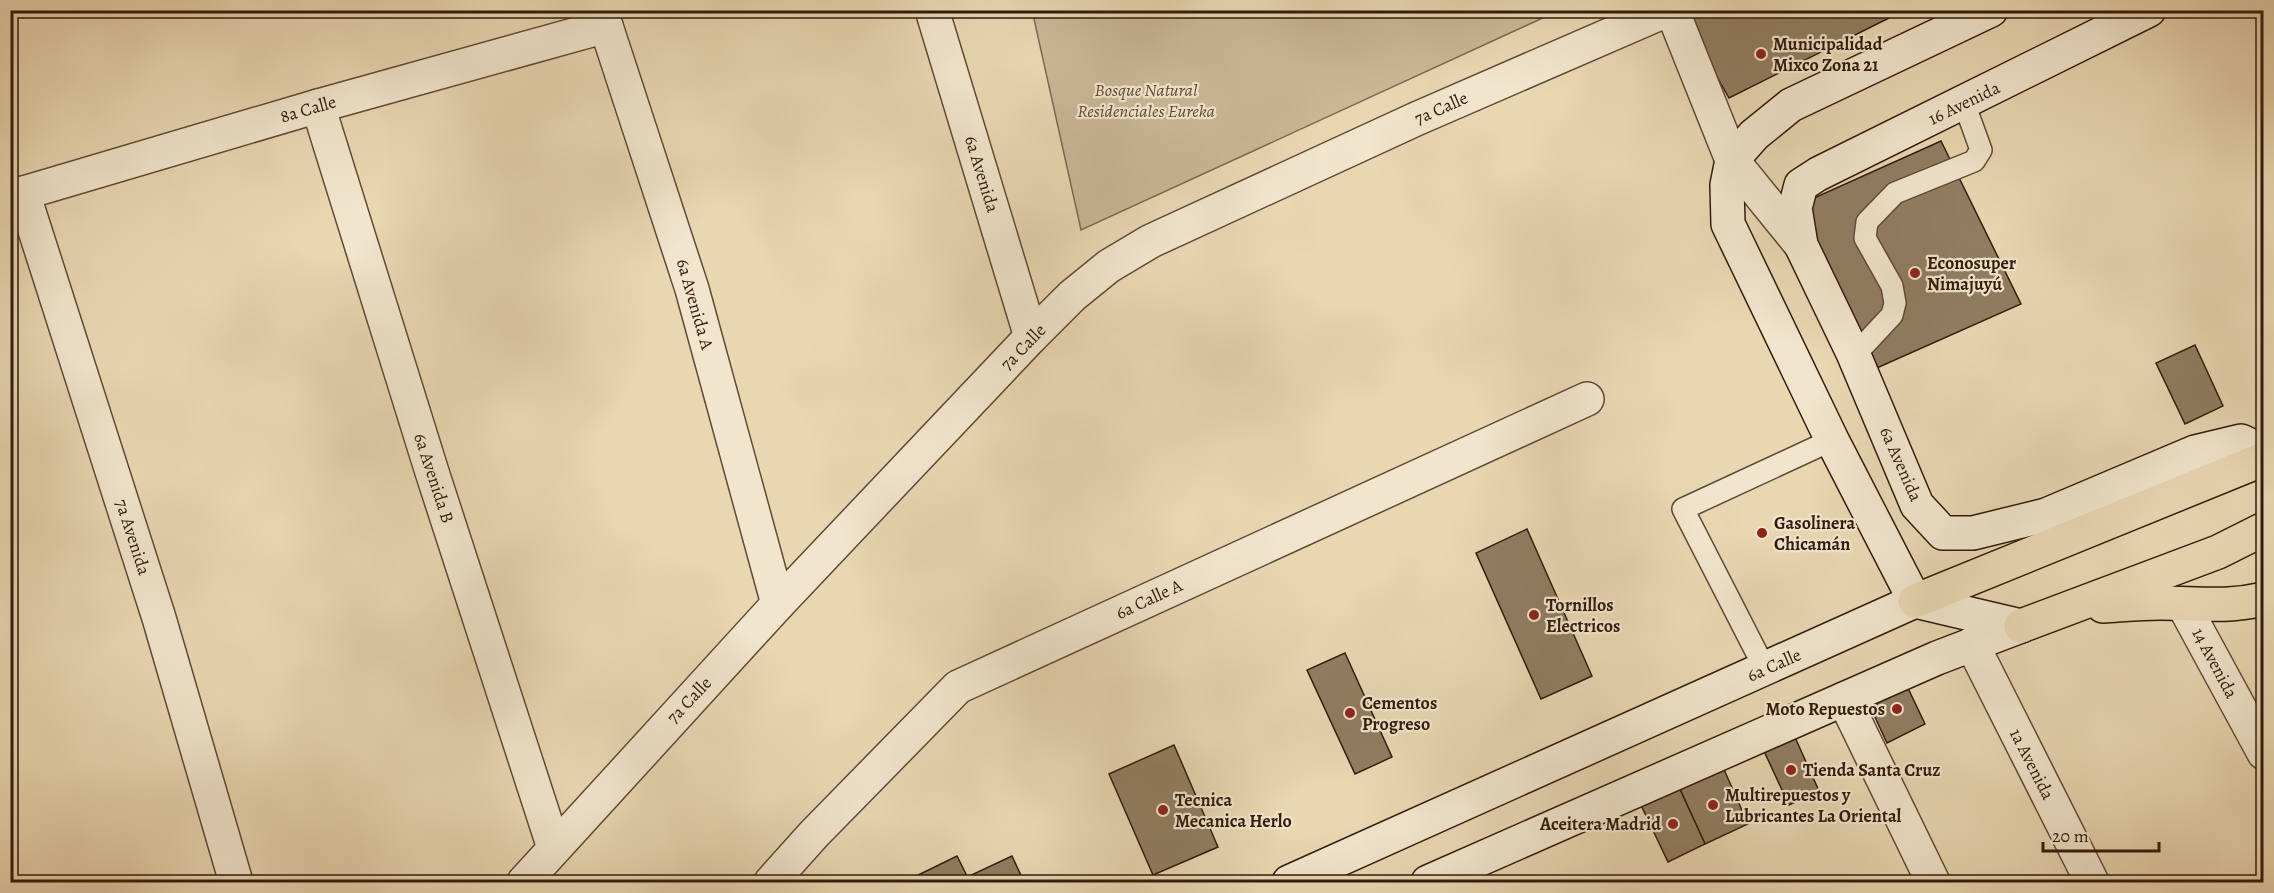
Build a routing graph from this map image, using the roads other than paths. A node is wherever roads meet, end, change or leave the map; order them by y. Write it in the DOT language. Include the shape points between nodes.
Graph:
graph roads {
  1 [pos="932,10"];
  2 [pos="1667,10"];
  3 [pos="1672,10"];
  4 [pos="1991,10"];
  5 [pos="2149,10"];
  6 [pos="600,18"];
  7 [pos="1964,103"];
  8 [pos="318,106"];
  9 [pos="1732,160"];
  10 [pos="17,195"];
  11 [pos="1795,208"];
  12 [pos="1801,245"];
  13 [pos="1031,337"];
  14 [pos="1853,353"];
  15 [pos="1587,399"];
  16 [pos="1832,440"];
  17 [pos="2264,452"];
  18 [pos="2264,459"];
  19 [pos="2264,529"];
  20 [pos="2264,599"];
  21 [pos="1915,601"];
  22 [pos="778,603"];
  23 [pos="2183,604"];
  24 [pos="2068,608"];
  25 [pos="2021,626"];
  26 [pos="1972,645"];
  27 [pos="1765,669"];
  28 [pos="1844,699"];
  29 [pos="2264,753"];
  30 [pos="554,848"];
  31 [pos="236,882"];
  32 [pos="524,882"];
  33 [pos="771,882"];
  34 [pos="1289,882"];
  35 [pos="1428,882"];
  36 [pos="1933,882"];
  37 [pos="2092,882"];
  1 -- 13 [label="street, 6a Avenida"];
  2 -- 13 [label="street, 7a Calle" via="1416,119 1151,241 1109,266"];
  3 -- 9 [label="street"];
  4 -- 9 [label="street" via="1791,105 1754,135"];
  5 -- 7 [label="street, 16 Avenida"];
  6 -- 8 [label="street, 8a Calle"];
  6 -- 22 [label="street, 6a Avenida A" via="692,289"];
  7 -- 11 [label="street, 16 Avenida" via="1818,174 1802,185"];
  7 -- 14 [label="lane" via="1982,150 1974,161 1895,193 1867,222 1865,238 1892,286 1895,303 1892,315"];
  8 -- 10 [label="street, 8a Calle"];
  8 -- 30 [label="street, 6a Avenida B" via="435,484"];
  9 -- 12 [label="street"];
  9 -- 16 [label="street" via="1726,185 1728,224"];
  10 -- 31 [label="street, 7a Avenida" via="159,618"];
  11 -- 12 [label="street, 6a Avenida"];
  12 -- 14 [label="street, 6a Avenida"];
  13 -- 22 [label="street, 7a Calle"];
  14 -- 17 [label="street, 6a Avenida" via="1917,505 1943,532 1973,533 2046,515 2195,452 2241,441"];
  15 -- 33 [label="street, 6a Calle A" via="957,687"];
  16 -- 21 [label="street"];
  16 -- 27 [label="lane" via="1683,509"];
  18 -- 21 [label="main road, 6a Calle"];
  19 -- 24 [label="main road" via="2218,552"];
  20 -- 23 [label="main road" via="2240,605"];
  21 -- 25 [label="street"];
  21 -- 27 [label="street, 6a Calle"];
  22 -- 30 [label="street, 7a Calle"];
  23 -- 24 [label="main road"];
  23 -- 29 [label="street, 14 Avenida"];
  24 -- 25 [label="main road"];
  25 -- 26 [label="street"];
  26 -- 28 [label="street"];
  26 -- 37 [label="street, 1a Avenida"];
  27 -- 34 [label="street, 6a Calle"];
  28 -- 35 [label="street"];
  28 -- 36 [label="street"];
  30 -- 32 [label="street, 7a Calle"];
}
